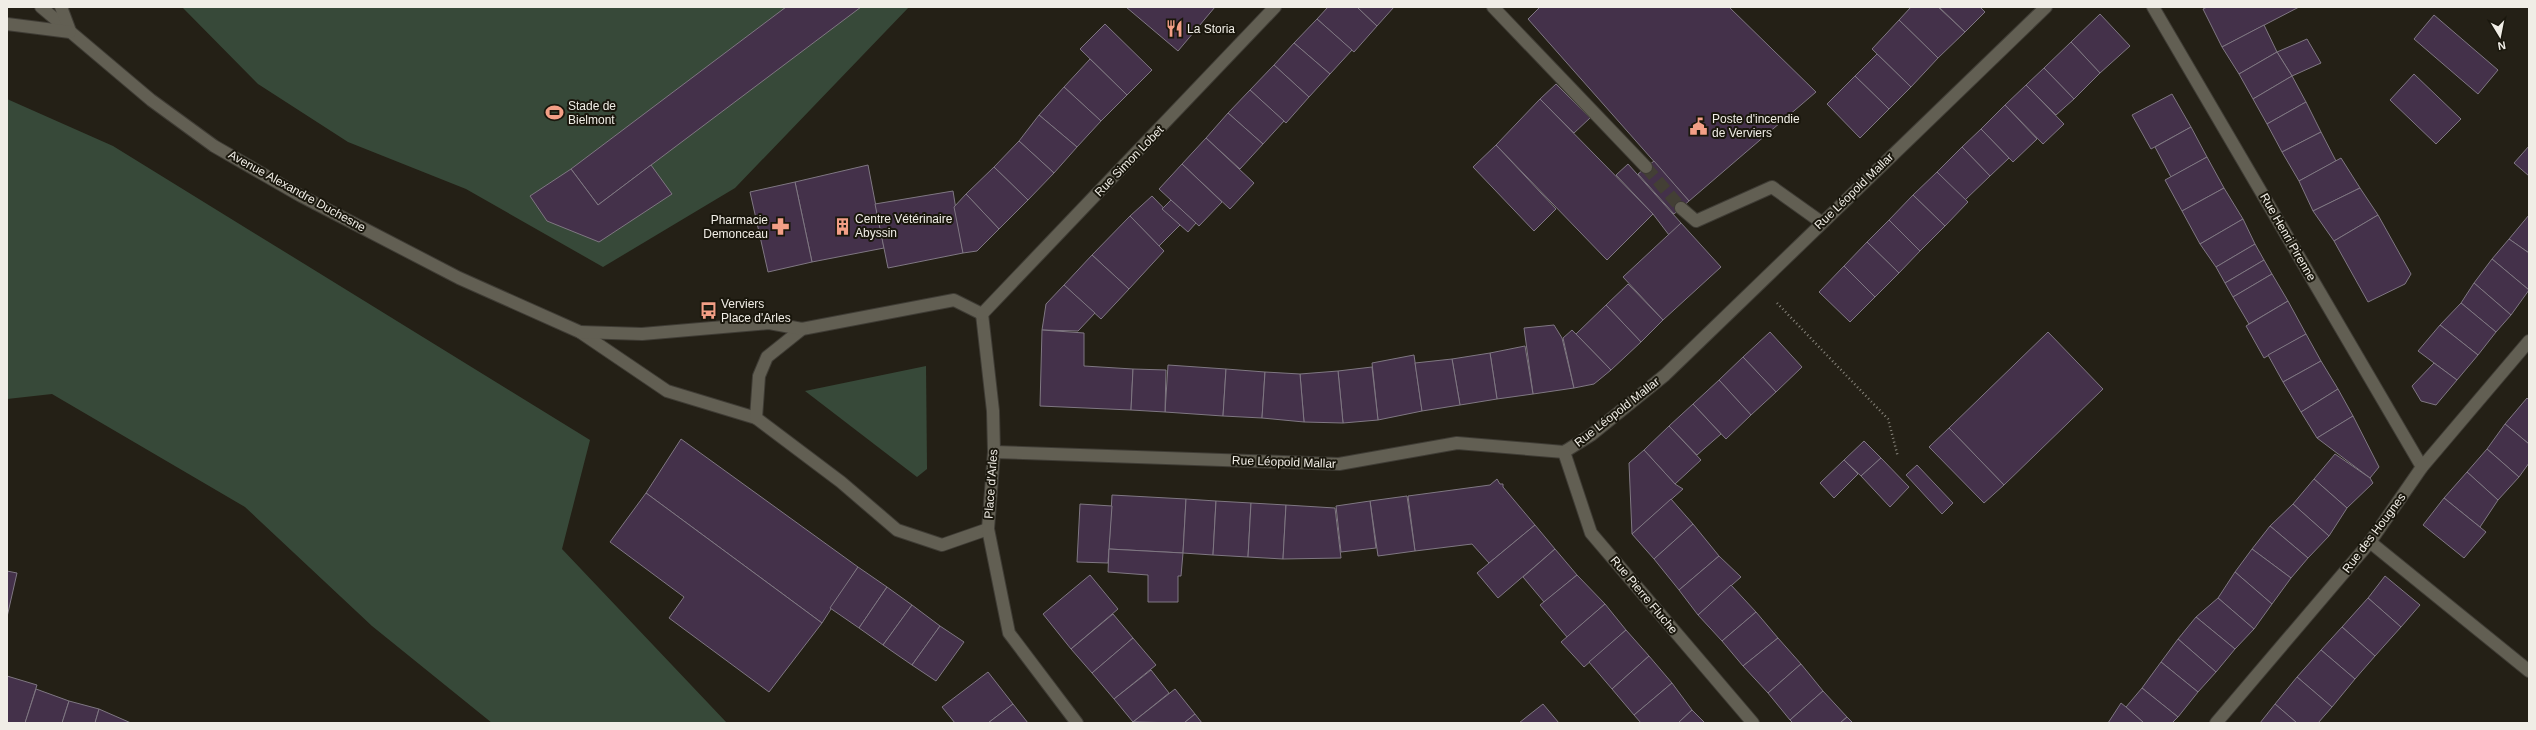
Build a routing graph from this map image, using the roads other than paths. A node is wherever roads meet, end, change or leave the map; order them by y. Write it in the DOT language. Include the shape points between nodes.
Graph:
graph roads {
  1 [pos="41,7"];
  2 [pos="61,7"];
  3 [pos="1275,7"];
  4 [pos="1492,7"];
  5 [pos="2046,7"];
  6 [pos="2153,7"];
  7 [pos="7,24"];
  8 [pos="70,32"];
  9 [pos="1646,167"];
  10 [pos="1681,208"];
  11 [pos="1821,222"];
  12 [pos="982,314"];
  13 [pos="802,329"];
  14 [pos="580,332"];
  15 [pos="2529,341"];
  16 [pos="756,418"];
  17 [pos="994,452"];
  18 [pos="1564,452"];
  19 [pos="2422,468"];
  20 [pos="988,529"];
  21 [pos="2370,542"];
  22 [pos="2529,670"];
  23 [pos="1077,723"];
  24 [pos="1753,723"];
  25 [pos="2216,723"];
  1 -- 8 [label="street, Avenue Alexandre Duchesne"];
  2 -- 8 [label="street"];
  3 -- 12 [label="street, Rue Simon Lobet"];
  4 -- 9 [label="street"];
  5 -- 11 [label="street, Rue Léopold Mallar"];
  6 -- 19 [label="street, Rue Henri Pirenne"];
  7 -- 8 [label="street"];
  8 -- 14 [label="street, Avenue Alexandre Duchesne" via="151,100 214,146 301,196 459,278"];
  10 -- 11 [label="street" via="1696,221 1772,187"];
  11 -- 18 [label="street, Rue Léopold Mallar" via="1665,375 1591,434"];
  12 -- 13 [label="street" via="954,300"];
  12 -- 17 [label="street, Place d'Arles" via="993,411"];
  13 -- 14 [label="street, Avenue Alexandre Duchesne" via="769,323 642,334"];
  13 -- 16 [label="street" via="767,357 759,376"];
  14 -- 16 [label="street, Avenue Alexandre Duchesne" via="667,391"];
  15 -- 19 [label="street, Rue des Hougnes"];
  16 -- 20 [label="street, Place d'Arles" via="841,482 897,530 942,545"];
  17 -- 18 [label="street, Rue Léopold Mallar" via="1339,464 1458,444"];
  17 -- 20 [label="street, Place d'Arles"];
  18 -- 24 [label="street, Rue Pierre Fluche" via="1591,533"];
  19 -- 21 [label="street, Rue des Hougnes"];
  20 -- 23 [label="street" via="1009,633"];
  21 -- 22 [label="street"];
  21 -- 25 [label="street, Rue des Hougnes"];
}
